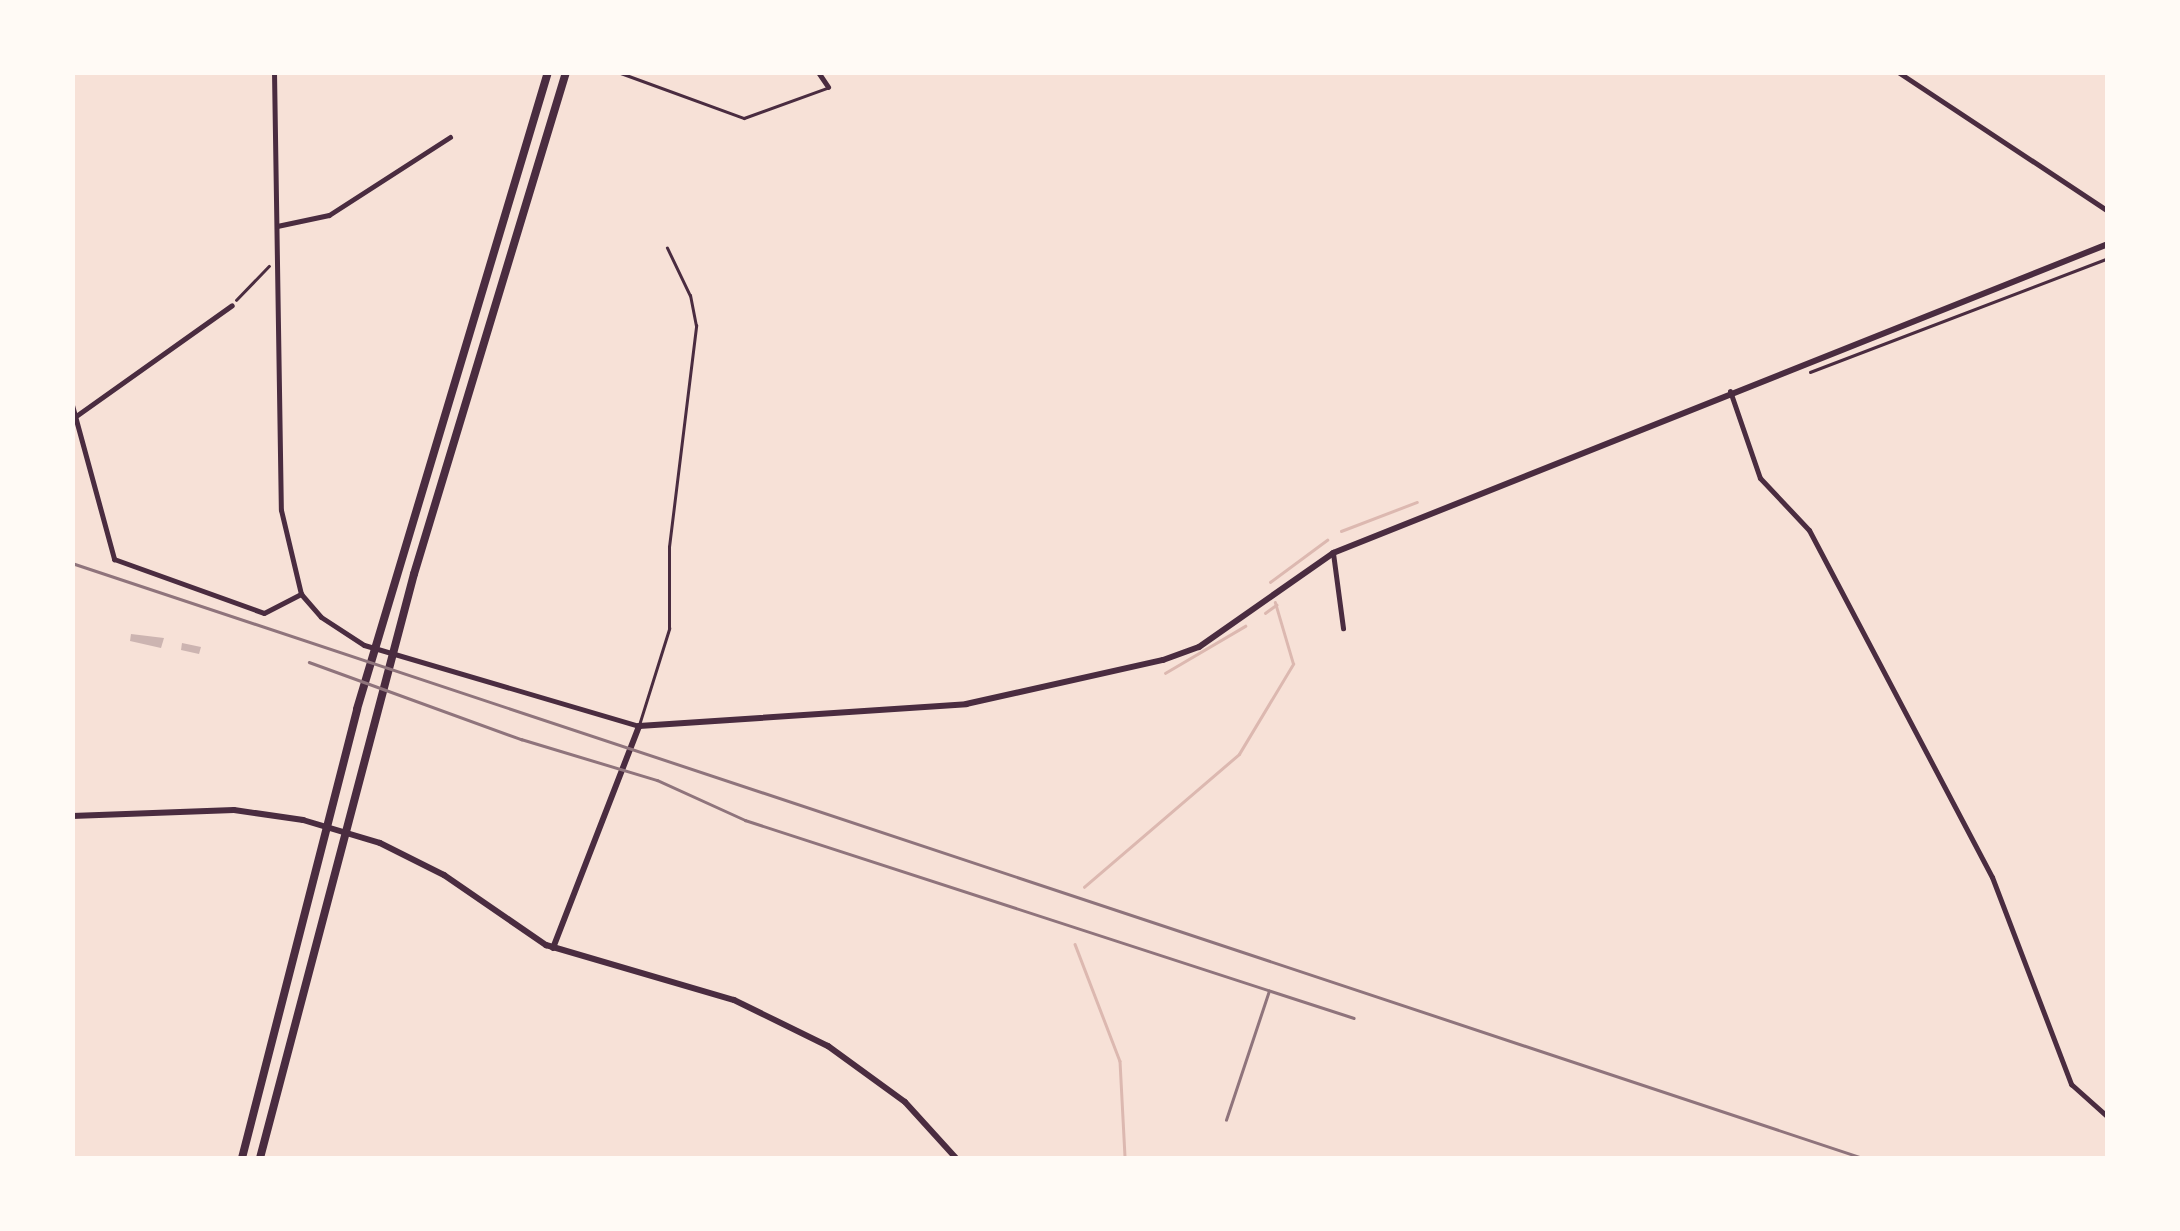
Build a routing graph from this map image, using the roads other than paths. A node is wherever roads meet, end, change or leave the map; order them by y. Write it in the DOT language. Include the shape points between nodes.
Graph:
graph roads {
  1 [pos="274,72"];
  2 [pos="548,72"];
  3 [pos="566,72"];
  4 [pos="618,72"];
  5 [pos="818,72"];
  6 [pos="1898,72"];
  7 [pos="828,88"];
  8 [pos="450,137"];
  9 [pos="2108,211"];
  10 [pos="276,226"];
  11 [pos="2108,244"];
  12 [pos="667,248"];
  13 [pos="232,304"];
  14 [pos="1730,390"];
  15 [pos="72,405"];
  16 [pos="76,416"];
  17 [pos="1334,552"];
  18 [pos="301,594"];
  19 [pos="1343,628"];
  20 [pos="639,726"];
  21 [pos="72,816"];
  22 [pos="553,948"];
  23 [pos="2108,1116"];
  24 [pos="242,1158"];
  25 [pos="260,1158"];
  26 [pos="956,1158"];
  1 -- 10 [label="street"];
  2 -- 24 [label="highway" via="356,709"];
  3 -- 25 [label="highway" via="399,630"];
  4 -- 7 [label="lane" via="744,118"];
  5 -- 7 [label="street"];
  6 -- 9 [label="street"];
  8 -- 10 [label="street" via="330,215"];
  10 -- 18 [label="street" via="281,510"];
  11 -- 14 [label="main road"];
  12 -- 20 [label="lane" via="696,326 669,547 669,629"];
  13 -- 16 [label="street"];
  14 -- 17 [label="main road"];
  14 -- 23 [label="street" via="1760,478 1809,530 1992,877 2071,1084"];
  15 -- 16 [label="street"];
  16 -- 18 [label="street" via="106,542 121,565 264,613"];
  17 -- 19 [label="street"];
  17 -- 20 [label="main road" via="1199,647 1163,660 966,704"];
  18 -- 20 [label="street" via="321,617 364,646"];
  20 -- 22 [label="main road"];
  21 -- 22 [label="main road" via="234,810 345,831 444,875 509,925"];
  22 -- 26 [label="main road" via="682,983 784,1022 877,1078"];
}
